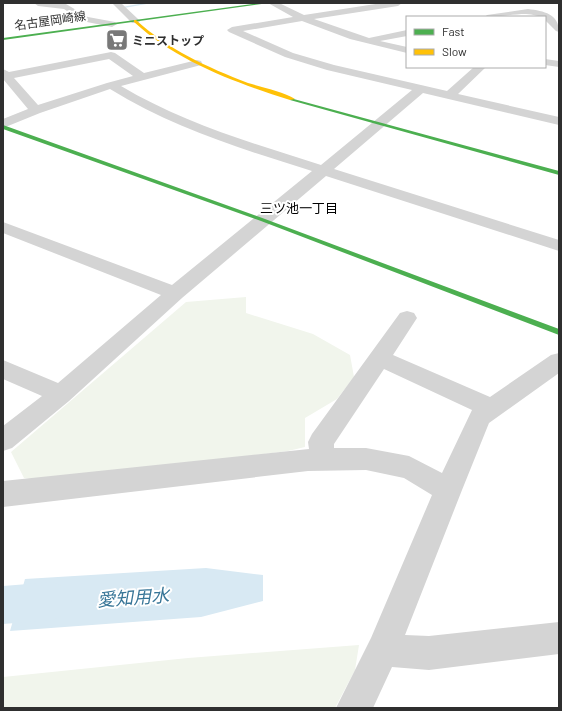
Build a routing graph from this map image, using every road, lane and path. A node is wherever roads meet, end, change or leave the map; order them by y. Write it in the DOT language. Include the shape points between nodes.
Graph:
graph roads {
  1 [pos="38,3"];
  2 [pos="116,3"];
  3 [pos="267,3"];
  4 [pos="272,3"];
  5 [pos="393,3"];
  6 [pos="240,4"];
  7 [pos="495,16"];
  8 [pos="544,16"];
  9 [pos="546,17"];
  10 [pos="301,19"];
  11 [pos="135,21"];
  12 [pos="112,24"];
  13 [pos="557,31"];
  14 [pos="406,32"];
  15 [pos="3,38"];
  16 [pos="366,41"];
  17 [pos="406,50"];
  18 [pos="546,62"];
  19 [pos="197,63"];
  20 [pos="559,64"];
  21 [pos="479,68"];
  22 [pos="4,74"];
  23 [pos="142,77"];
  24 [pos="111,85"];
  25 [pos="421,89"];
  26 [pos="450,95"];
  27 [pos="36,110"];
  28 [pos="559,121"];
  29 [pos="3,124"];
  30 [pos="377,124"];
  31 [pos="3,127"];
  32 [pos="324,170"];
  33 [pos="559,173"];
  34 [pos="263,220"];
  35 [pos="3,227"];
  36 [pos="559,246"];
  37 [pos="175,293"];
  38 [pos="407,318"];
  39 [pos="559,332"];
  40 [pos="380,358"];
  41 [pos="559,361"];
  42 [pos="3,369"];
  43 [pos="61,394"];
  44 [pos="489,412"];
  45 [pos="3,440"];
  46 [pos="322,460"];
  47 [pos="448,490"];
  48 [pos="3,494"];
  49 [pos="559,638"];
  50 [pos="383,650"];
  51 [pos="354,708"];
  1 -- 12 [label="street" via="66,7 85,19"];
  2 -- 11 [label="street"];
  3 -- 6 [label="street, 名古屋岡崎線"];
  4 -- 10 [label="street"];
  5 -- 10 [label="street"];
  6 -- 11 [label="street, 名古屋岡崎線"];
  7 -- 8 [label="street" via="525,10"];
  9 -- 13 [label="street" via="554,20"];
  10 -- 16 [label="street"];
  10 -- 25 [label="street" via="232,30 268,47 331,68"];
  11 -- 12 [label="street, 名古屋岡崎線"];
  11 -- 19 [label="street" via="154,38"];
  12 -- 15 [label="street, 名古屋岡崎線"];
  14 -- 16 [label="street"];
  16 -- 17 [label="street"];
  18 -- 20 [label="street"];
  19 -- 23 [label="street"];
  19 -- 30 [label="street" via="290,99"];
  21 -- 26 [label="street"];
  22 -- 23 [label="street" via="111,55"];
  22 -- 27 [label="street"];
  23 -- 24 [label="street"];
  24 -- 27 [label="street"];
  24 -- 32 [label="street" via="137,102 183,123 242,146"];
  25 -- 26 [label="street"];
  25 -- 30 [label="street"];
  26 -- 28 [label="street"];
  27 -- 29 [label="street"];
  30 -- 32 [label="street"];
  30 -- 33 [label="street"];
  31 -- 34 [label="street"];
  32 -- 34 [label="street"];
  32 -- 36 [label="street"];
  34 -- 37 [label="street"];
  34 -- 39 [label="street"];
  35 -- 37 [label="street"];
  37 -- 43 [label="street"];
  38 -- 40 [label="street"];
  40 -- 44 [label="street" via="479,402"];
  40 -- 46 [label="street" via="321,442"];
  41 -- 44 [label="street"];
  42 -- 43 [label="street"];
  43 -- 45 [label="street"];
  44 -- 47 [label="street" via="480,417"];
  46 -- 47 [label="street" via="366,459 409,468"];
  46 -- 48 [label="street"];
  47 -- 50 [label="street"];
  49 -- 50 [label="street" via="429,653"];
  50 -- 51 [label="street"];
}
